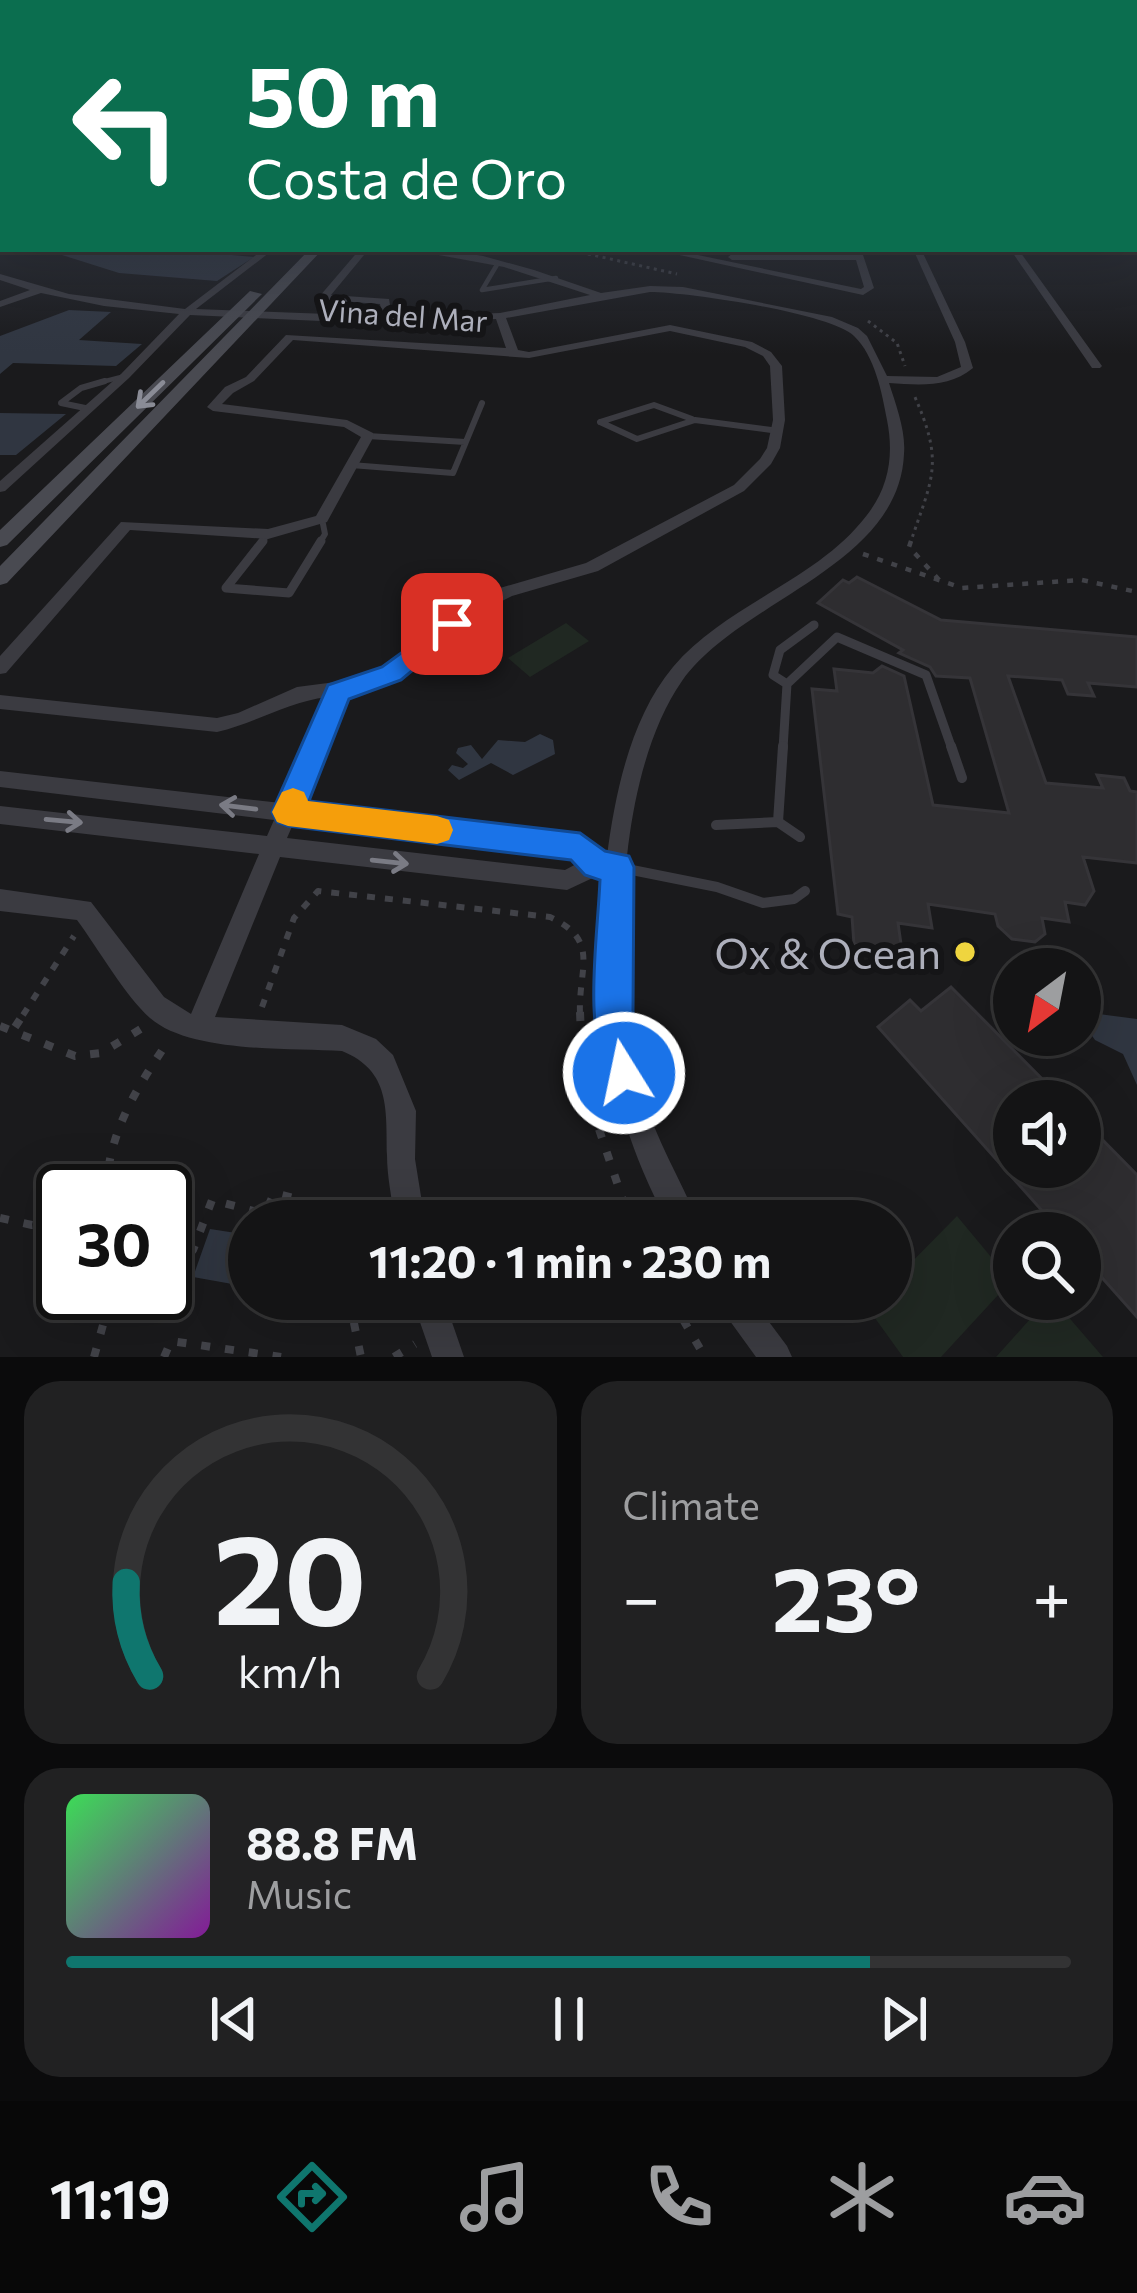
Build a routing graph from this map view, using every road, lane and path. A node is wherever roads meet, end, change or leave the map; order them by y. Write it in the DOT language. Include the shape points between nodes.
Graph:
graph roads {
  1 [pos="266,252"];
  2 [pos="296,252"];
  3 [pos="318,252"];
  4 [pos="362,252"];
  5 [pos="449,252"];
  6 [pos="579,252"];
  7 [pos="670,252"];
  8 [pos="917,252"];
  9 [pos="1016,252"];
  10 [pos="858,253"];
  11 [pos="713,261"];
  12 [pos="498,263"];
  13 [pos="0,277"];
  14 [pos="691,278"];
  15 [pos="567,288"];
  16 [pos="37,291"];
  17 [pos="0,304"];
  18 [pos="188,311"];
  19 [pos="234,314"];
  20 [pos="256,315"];
  21 [pos="500,316"];
  22 [pos="865,319"];
  23 [pos="388,320"];
  24 [pos="513,352"];
  25 [pos="1096,366"];
  26 [pos="125,376"];
  27 [pos="891,379"];
  28 [pos="482,403"];
  29 [pos="90,409"];
  30 [pos="694,420"];
  31 [pos="780,431"];
  32 [pos="368,436"];
  33 [pos="465,442"];
  34 [pos="351,465"];
  35 [pos="0,488"];
  36 [pos="322,519"];
  37 [pos="268,535"];
  38 [pos="0,541"];
  39 [pos="847,547"];
  40 [pos="0,578"];
  41 [pos="941,583"];
  42 [pos="1137,592"];
  43 [pos="814,625"];
  44 [pos="0,668"];
  45 [pos="787,684"];
  46 [pos="338,692"];
  47 [pos="0,702"];
  48 [pos="962,778"];
  49 [pos="0,779"];
  50 [pos="288,812"];
  51 [pos="0,815"];
  52 [pos="778,822"];
  53 [pos="716,825"];
  54 [pos="800,837"];
  55 [pos="273,850"];
  56 [pos="607,866"];
  57 [pos="805,891"];
  58 [pos="0,900"];
  59 [pos="83,910"];
  60 [pos="262,1007"];
  61 [pos="180,1022"];
  62 [pos="0,1026"];
  63 [pos="15,1027"];
  64 [pos="108,1164"];
  65 [pos="271,1200"];
  66 [pos="298,1200"];
  67 [pos="408,1200"];
  68 [pos="624,1200"];
  69 [pos="673,1200"];
  70 [pos="228,1204"];
  71 [pos="0,1217"];
  72 [pos="36,1225"];
  73 [pos="192,1250"];
  74 [pos="104,1320"];
  75 [pos="353,1320"];
  76 [pos="435,1320"];
  77 [pos="684,1320"];
  78 [pos="749,1320"];
  79 [pos="94,1357"];
  80 [pos="164,1357"];
  81 [pos="281,1357"];
  82 [pos="361,1357"];
  83 [pos="448,1357"];
  84 [pos="706,1357"];
  85 [pos="776,1357"];
  1 -- 18 [label="street"];
  2 -- 19 [label="main road"];
  3 -- 20 [label="main road"];
  4 -- 23 [label="street" via="323,297 386,301"];
  5 -- 12 [label="street"];
  6 -- 14 [label="path"];
  7 -- 11 [label="street"];
  8 -- 27 [label="street" via="967,368 937,382"];
  9 -- 25 [label="street"];
  10 -- 11 [label="street"];
  10 -- 11 [label="street" via="869,288 863,292"];
  12 -- 15 [label="street"];
  12 -- 15 [label="lane" via="482,290"];
  13 -- 16 [label="street"];
  15 -- 21 [label="street"];
  15 -- 27 [label="street" via="600,296 684,290 835,321 862,336"];
  16 -- 17 [label="street"];
  16 -- 18 [label="street"];
  18 -- 19 [label="street"];
  18 -- 26 [label="street"];
  19 -- 20 [label="street"];
  19 -- 38 [label="main road, one-way"];
  20 -- 23 [label="street"];
  20 -- 40 [label="main road"];
  21 -- 23 [label="street"];
  21 -- 24 [label="street, Vina del Mar"];
  22 -- 27 [label="path" via="897,343 906,365"];
  24 -- 31 [label="street, Vina del Mar" via="548,354 670,328 748,344 776,366"];
  24 -- 32 [label="street, Vina del Mar" via="290,337 213,407 347,424"];
  26 -- 29 [label="street"];
  26 -- 29 [label="lane" via="81,388 61,403"];
  27 -- 39 [label="street" via="898,466 884,502"];
  27 -- 41 [label="path" via="916,396 933,447 930,498 909,547"];
  28 -- 33 [label="lane"];
  29 -- 35 [label="street"];
  30 -- 30 [label="lane" via="638,439 600,422 654,405"];
  30 -- 31 [label="lane"];
  31 -- 46 [label="street" via="769,461 739,488 592,567 478,606 392,674"];
  32 -- 33 [label="lane"];
  32 -- 34 [label="street"];
  33 -- 34 [label="lane" via="453,473"];
  34 -- 36 [label="street"];
  36 -- 37 [label="street"];
  36 -- 37 [label="lane" via="325,534 289,593 226,588"];
  37 -- 44 [label="street" via="126,525"];
  39 -- 41 [label="path"];
  39 -- 56 [label="street" via="722,630 678,674 643,737"];
  41 -- 42 [label="path" via="991,589 1082,580"];
  43 -- 45 [label="lane" via="780,650 773,675"];
  45 -- 48 [label="lane" via="837,637 926,675"];
  45 -- 52 [label="lane"];
  46 -- 47 [label="street" via="298,694 217,725"];
  46 -- 50 [label="street"];
  50 -- 49 [label="street, one-way"];
  50 -- 55 [label="street"];
  50 -- 56 [label="street" via="580,847"];
  51 -- 55 [label="street, one-way"];
  52 -- 53 [label="lane"];
  52 -- 54 [label="lane"];
  55 -- 56 [label="street, one-way" via="568,880"];
  55 -- 61 [label="street"];
  56 -- 57 [label="lane" via="763,903"];
  56 -- 69 [label="street" via="624,1073"];
  58 -- 59 [label="street"];
  59 -- 61 [label="street"];
  59 -- 63 [label="path" via="72,943"];
  60 -- 68 [label="path" via="294,918 318,891 550,917 576,929 584,943 583,1082"];
  61 -- 63 [label="path" via="81,1058"];
  61 -- 64 [label="path" via="130,1097"];
  61 -- 67 [label="street" via="342,1038 367,1048 397,1088"];
  62 -- 63 [label="path"];
  65 -- 66 [label="path" via="274,1193"];
  70 -- 73 [label="path" via="212,1200"];
  71 -- 72 [label="path"];
  74 -- 79 [label="path"];
  75 -- 82 [label="path"];
  76 -- 83 [label="street"];
  77 -- 84 [label="path"];
  78 -- 85 [label="street"];
  80 -- 81 [label="path" via="171,1341"];
}
